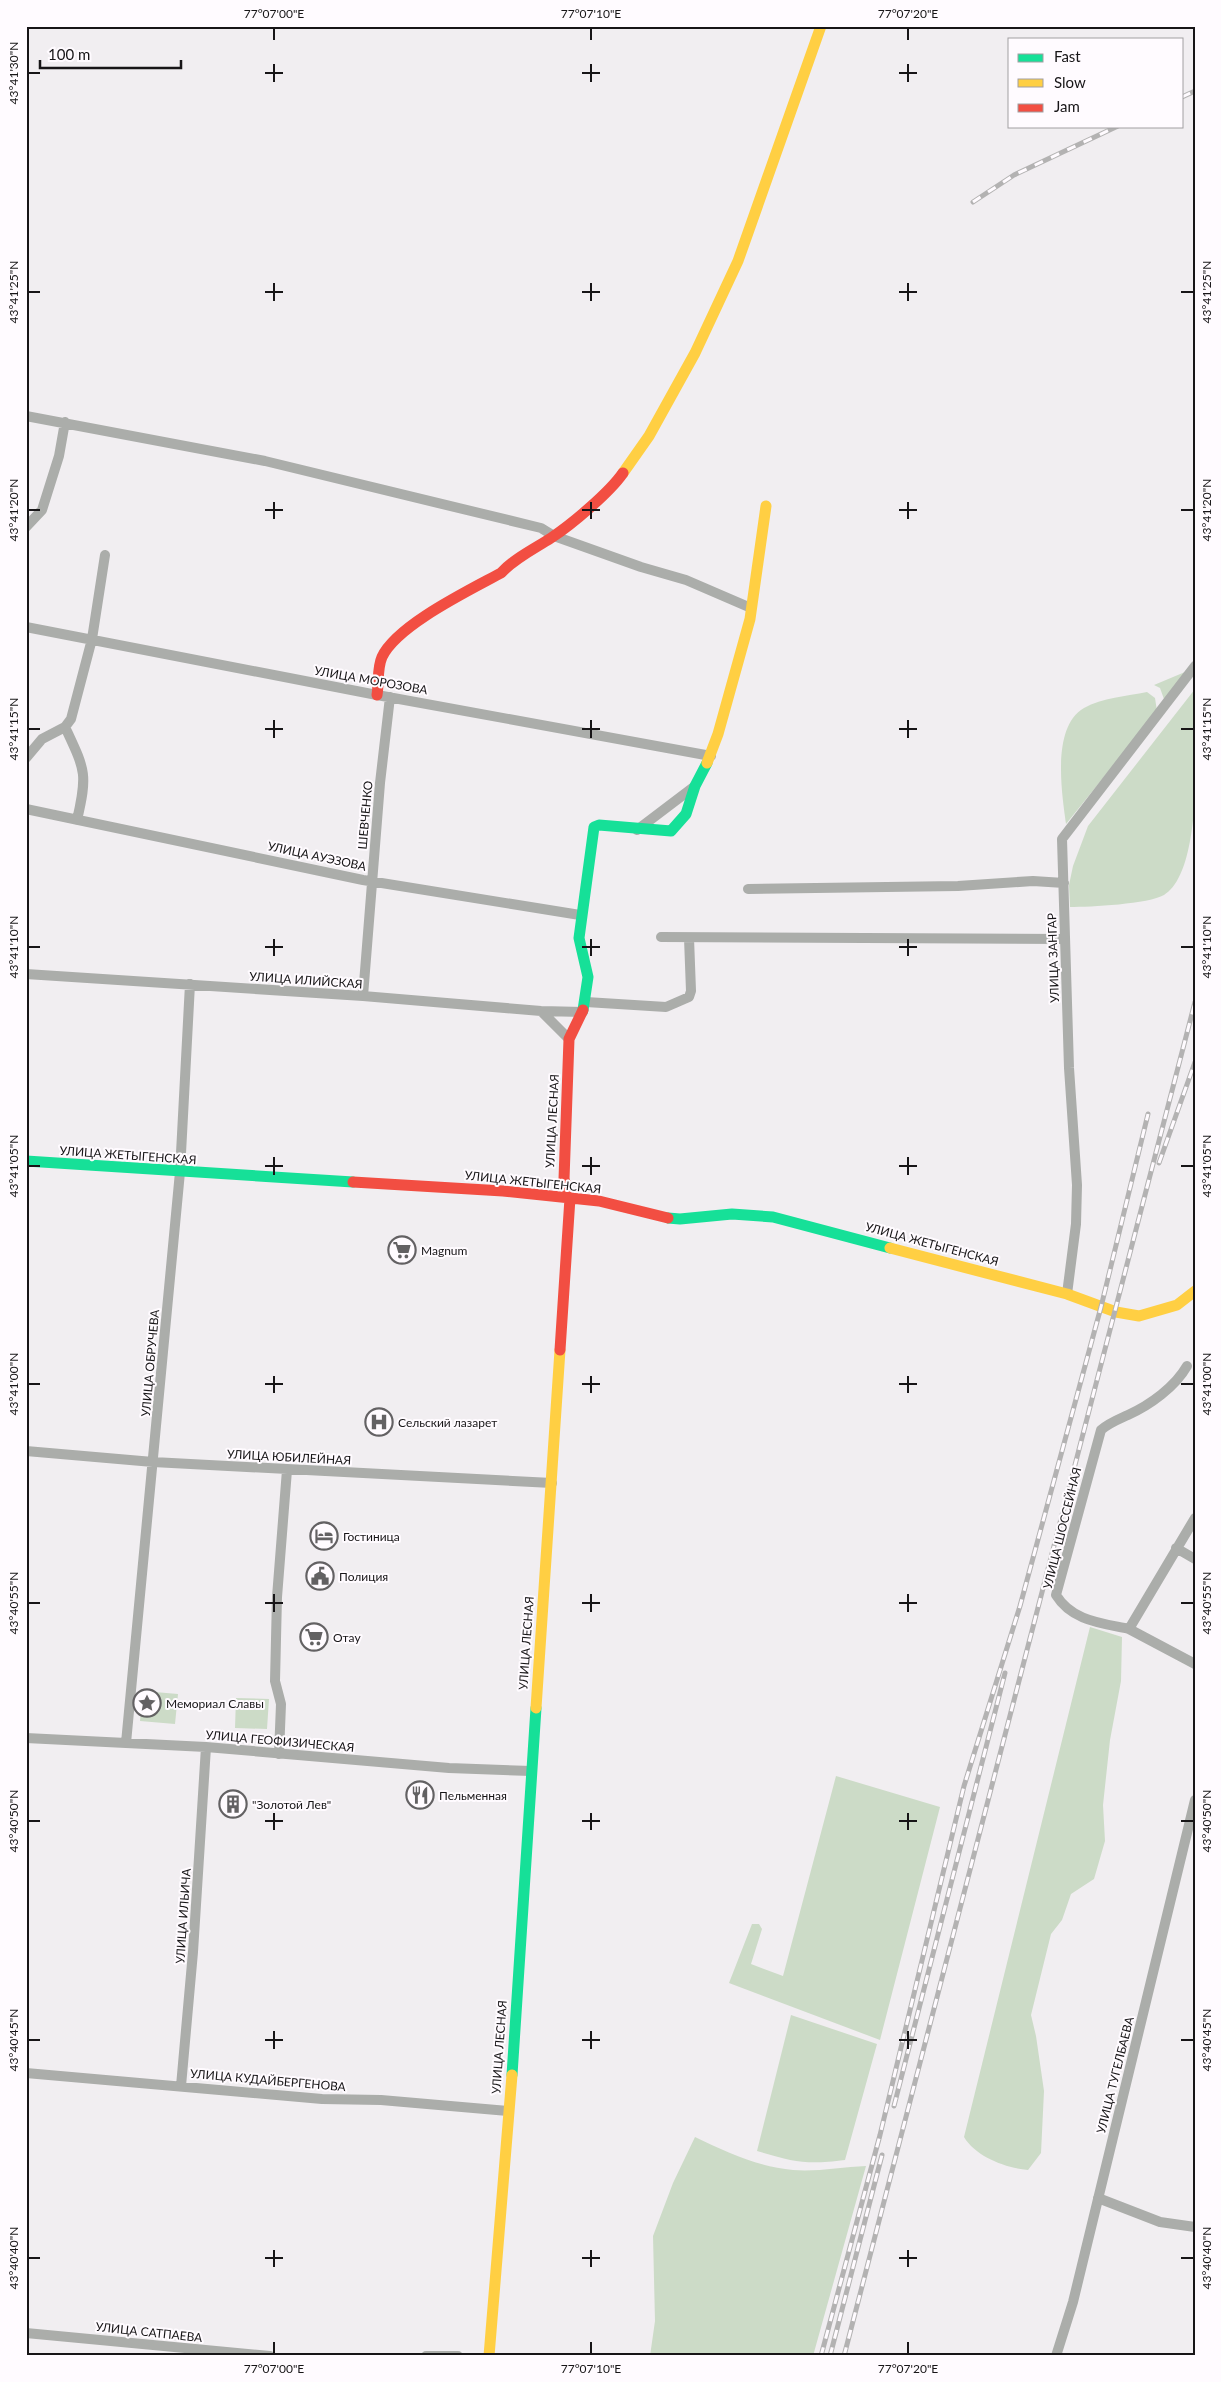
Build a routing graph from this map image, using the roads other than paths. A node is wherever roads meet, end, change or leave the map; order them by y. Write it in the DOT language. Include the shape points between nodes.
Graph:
graph roads {
  1 [pos="821,26"];
  2 [pos="26,416"];
  3 [pos="65,422"];
  4 [pos="766,506"];
  5 [pos="26,527"];
  6 [pos="554,536"];
  7 [pos="105,555"];
  8 [pos="751,608"];
  9 [pos="26,627"];
  10 [pos="92,639"];
  11 [pos="1195,666"];
  12 [pos="377,695"];
  13 [pos="390,697"];
  14 [pos="65,727"];
  15 [pos="711,756"];
  16 [pos="26,758"];
  17 [pos="694,786"];
  18 [pos="26,809"];
  19 [pos="77,820"];
  20 [pos="636,830"];
  21 [pos="372,881"];
  22 [pos="1064,882"];
  23 [pos="748,889"];
  24 [pos="580,915"];
  25 [pos="661,937"];
  26 [pos="689,938"];
  27 [pos="1064,939"];
  28 [pos="26,974"];
  29 [pos="190,984"];
  30 [pos="363,996"];
  31 [pos="585,1007"];
  32 [pos="541,1011"];
  33 [pos="569,1039"];
  34 [pos="26,1161"];
  35 [pos="180,1172"];
  36 [pos="570,1198"];
  37 [pos="1195,1291"];
  38 [pos="1067,1294"];
  39 [pos="1186,1366"];
  40 [pos="26,1451"];
  41 [pos="153,1462"];
  42 [pos="287,1470"];
  43 [pos="552,1483"];
  44 [pos="1195,1518"];
  45 [pos="1176,1548"];
  46 [pos="1195,1559"];
  47 [pos="1129,1629"];
  48 [pos="1195,1664"];
  49 [pos="26,1738"];
  50 [pos="126,1743"];
  51 [pos="206,1747"];
  52 [pos="280,1754"];
  53 [pos="531,1771"];
  54 [pos="1195,1800"];
  55 [pos="26,2073"];
  56 [pos="181,2086"];
  57 [pos="508,2110"];
  58 [pos="1098,2198"];
  59 [pos="1195,2227"];
  60 [pos="26,2333"];
  61 [pos="159,2351"];
  62 [pos="270,2356"];
  63 [pos="426,2356"];
  64 [pos="458,2356"];
  65 [pos="489,2356"];
  66 [pos="1056,2356"];
  1 -- 6 [label="street" via="738,261 695,353 649,436 615,485"];
  2 -- 3 [label="street"];
  3 -- 5 [label="street" via="59,456 42,510"];
  3 -- 6 [label="street" via="297,468 541,528"];
  4 -- 8 [label="street"];
  6 -- 8 [label="street" via="686,580"];
  6 -- 12 [label="street" via="393,643 383,655"];
  7 -- 10 [label="street"];
  8 -- 15 [label="street"];
  9 -- 10 [label="street, УЛИЦА МОРОЗОВА"];
  10 -- 12 [label="street, УЛИЦА МОРОЗОВА"];
  10 -- 14 [label="street" via="71,719"];
  11 -- 22 [label="street, УЛИЦА ЗАНГАР" via="1062,839"];
  12 -- 13 [label="street, УЛИЦА МОРОЗОВА"];
  13 -- 15 [label="street, УЛИЦА МОРОЗОВА"];
  13 -- 21 [label="street, ШЕВЧЕНКО"];
  14 -- 16 [label="street" via="42,739"];
  14 -- 19 [label="street" via="84,769"];
  15 -- 17 [label="street"];
  17 -- 20 [label="street"];
  17 -- 20 [label="street" via="686,814 671,831"];
  18 -- 19 [label="street, УЛИЦА АУЭЗОВА"];
  19 -- 21 [label="street, УЛИЦА АУЭЗОВА"];
  20 -- 24 [label="street" via="599,825 592,829"];
  21 -- 24 [label="street, УЛИЦА АУЭЗОВА"];
  21 -- 30 [label="street, ШЕВЧЕНКО"];
  22 -- 23 [label="street"];
  22 -- 27 [label="street, УЛИЦА ЗАНГАР"];
  24 -- 31 [label="street, УЛИЦА ЛЕСНАЯ" via="579,938 588,974"];
  25 -- 26 [label="street"];
  26 -- 27 [label="street"];
  26 -- 31 [label="street, УЛИЦА ИЛИЙСКАЯ" via="689,997 666,1007"];
  27 -- 38 [label="street, УЛИЦА ЗАНГАР" via="1077,1185 1076,1224"];
  28 -- 29 [label="street, УЛИЦА ИЛИЙСКАЯ"];
  29 -- 30 [label="street, УЛИЦА ИЛИЙСКАЯ"];
  29 -- 35 [label="street, УЛИЦА ОБРУЧЕВА"];
  30 -- 32 [label="street, УЛИЦА ИЛИЙСКАЯ"];
  31 -- 32 [label="street, УЛИЦА ИЛИЙСКАЯ"];
  31 -- 33 [label="street, УЛИЦА ЛЕСНАЯ"];
  32 -- 33 [label="street"];
  33 -- 36 [label="street, УЛИЦА ЛЕСНАЯ" via="564,1179"];
  34 -- 35 [label="street, УЛИЦА ЖЕТЫГЕНСКАЯ"];
  35 -- 36 [label="street, УЛИЦА ЖЕТЫГЕНСКАЯ" via="503,1191"];
  35 -- 41 [label="street, УЛИЦА ОБРУЧЕВА"];
  36 -- 38 [label="street, УЛИЦА ЖЕТЫГЕНСКАЯ" via="599,1201 658,1218 732,1214 773,1217"];
  36 -- 43 [label="street, УЛИЦА ЛЕСНАЯ"];
  37 -- 38 [label="street, УЛИЦА ЖЕТЫГЕНСКАЯ" via="1177,1305 1139,1316 1116,1312"];
  39 -- 47 [label="street, УЛИЦА ШОССЕЙНАЯ" via="1182,1374 1156,1398 1101,1430 1056,1595 1070,1612 1082,1618"];
  40 -- 41 [label="street, УЛИЦА ЮБИЛЕЙНАЯ"];
  41 -- 42 [label="street, УЛИЦА ЮБИЛЕЙНАЯ"];
  41 -- 50 [label="street, УЛИЦА ОБРУЧЕВА"];
  42 -- 43 [label="street, УЛИЦА ЮБИЛЕЙНАЯ"];
  42 -- 52 [label="street" via="277,1597 275,1681 281,1704"];
  43 -- 53 [label="street, УЛИЦА ЛЕСНАЯ"];
  44 -- 45 [label="street"];
  45 -- 46 [label="street"];
  45 -- 47 [label="street"];
  47 -- 48 [label="street"];
  49 -- 50 [label="street, УЛИЦА ГЕОФИЗИЧЕСКАЯ"];
  50 -- 51 [label="street, УЛИЦА ГЕОФИЗИЧЕСКАЯ"];
  51 -- 52 [label="street, УЛИЦА ГЕОФИЗИЧЕСКАЯ"];
  51 -- 56 [label="street, УЛИЦА ИЛЬИЧА"];
  52 -- 53 [label="street, УЛИЦА ГЕОФИЗИЧЕСКАЯ" via="449,1768"];
  53 -- 57 [label="street, УЛИЦА ЛЕСНАЯ"];
  54 -- 58 [label="street, УЛИЦА ТУГЕЛБАЕВА"];
  55 -- 56 [label="street, УЛИЦА КУДАЙБЕРГЕНОВА"];
  56 -- 57 [label="street, УЛИЦА КУДАЙБЕРГЕНОВА" via="322,2099"];
  57 -- 65 [label="street, УЛИЦА ЛЕСНАЯ"];
  58 -- 59 [label="street" via="1160,2222"];
  58 -- 66 [label="street, УЛИЦА ТУГЕЛБАЕВА" via="1074,2302"];
  60 -- 61 [label="street, УЛИЦА САТПАЕВА"];
  61 -- 62 [label="street, УЛИЦА САТПАЕВА"];
  63 -- 64 [label="street"];
}
